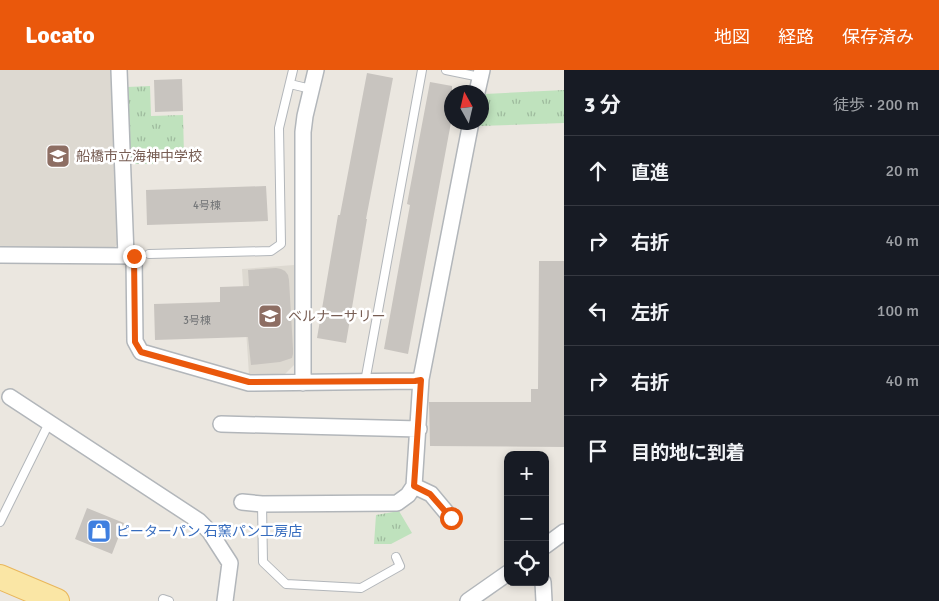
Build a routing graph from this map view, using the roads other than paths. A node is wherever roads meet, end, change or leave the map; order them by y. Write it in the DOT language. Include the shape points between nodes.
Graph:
graph roads {
  1 [pos="120,70"];
  2 [pos="293,70"];
  3 [pos="316,70"];
  4 [pos="422,70"];
  5 [pos="446,70"];
  6 [pos="481,73"];
  7 [pos="290,84"];
  8 [pos="311,89"];
  9 [pos="469,130"];
  10 [pos="149,254"];
  11 [pos="0,255"];
  12 [pos="126,256"];
  13 [pos="421,380"];
  14 [pos="365,382"];
  15 [pos="303,383"];
  16 [pos="10,397"];
  17 [pos="49,423"];
  18 [pos="221,424"];
  19 [pos="419,429"];
  20 [pos="414,486"];
  21 [pos="242,502"];
  22 [pos="262,504"];
  23 [pos="451,518"];
  24 [pos="0,522"];
  25 [pos="564,532"];
  26 [pos="549,543"];
  27 [pos="396,557"];
  28 [pos="0,576"];
  29 [pos="504,576"];
  30 [pos="544,586"];
  31 [pos="57,601"];
  32 [pos="226,601"];
  33 [pos="468,601"];
  34 [pos="544,601"];
  1 -- 12 [label="street"];
  2 -- 7 [label="lane"];
  3 -- 8 [label="street"];
  4 -- 14 [label="lane"];
  5 -- 6 [label="lane"];
  7 -- 8 [label="lane"];
  7 -- 10 [label="lane" via="279,128 281,244 271,250"];
  8 -- 15 [label="street" via="303,132"];
  9 -- 13 [label="street"];
  11 -- 12 [label="street"];
  12 -- 15 [label="street" via="134,256 135,342 141,352 249,382"];
  13 -- 14 [label="street"];
  13 -- 19 [label="street"];
  14 -- 15 [label="street"];
  16 -- 17 [label="street"];
  17 -- 24 [label="lane"];
  17 -- 32 [label="street" via="199,521 210,532 230,563"];
  18 -- 19 [label="street"];
  19 -- 20 [label="street"];
  20 -- 22 [label="street" via="397,503"];
  20 -- 23 [label="street" via="430,494"];
  21 -- 22 [label="street"];
  22 -- 27 [label="lane" via="264,562 286,584 361,588 400,566"];
  25 -- 26 [label="street"];
  28 -- 31 [label="main road"];
  29 -- 33 [label="street"];
  30 -- 34 [label="street"];
}
